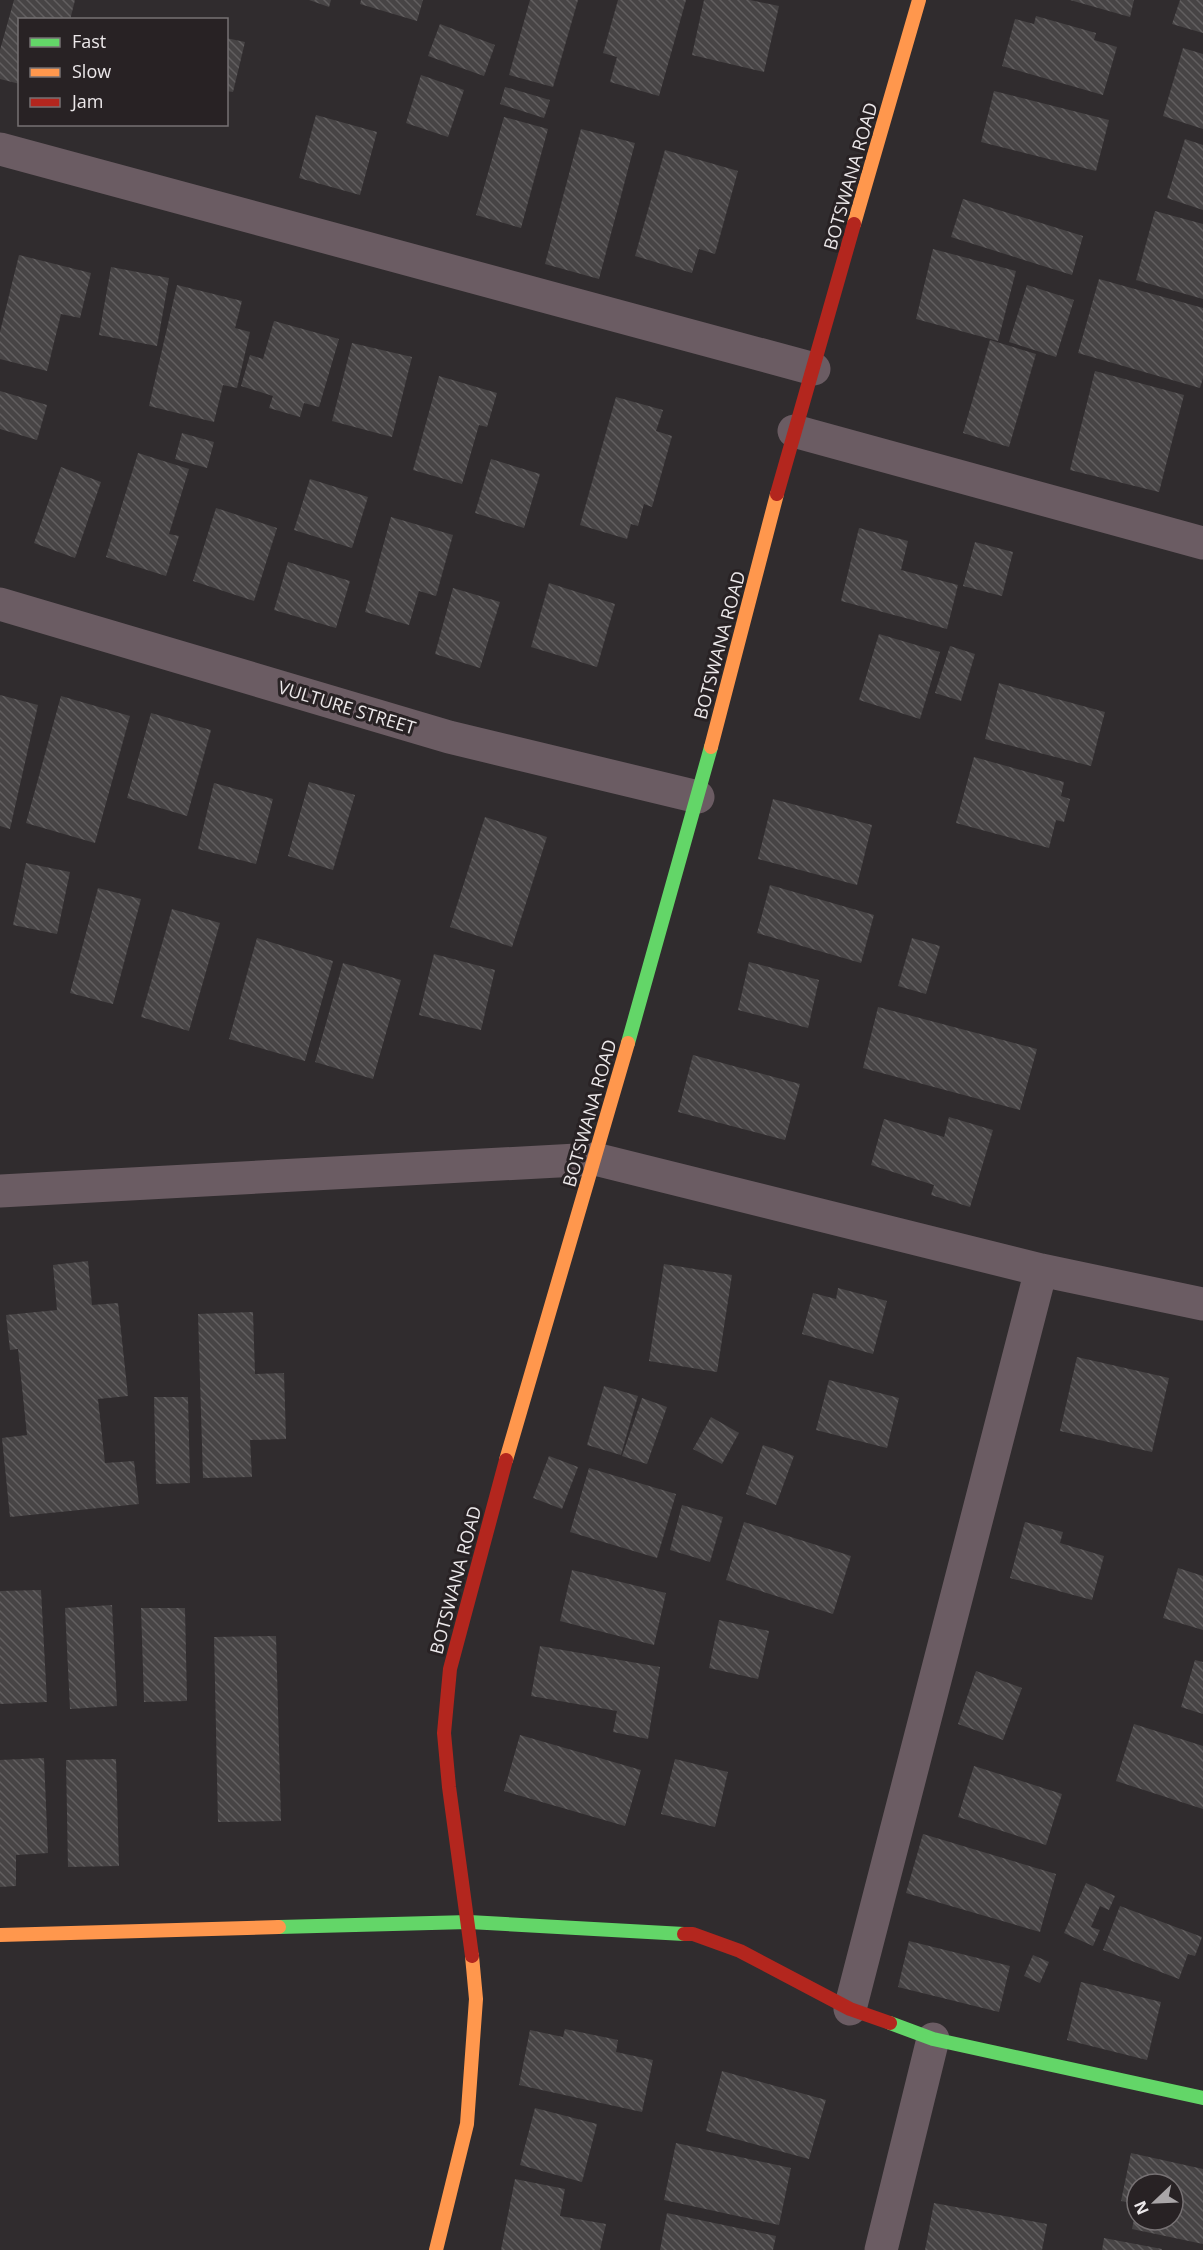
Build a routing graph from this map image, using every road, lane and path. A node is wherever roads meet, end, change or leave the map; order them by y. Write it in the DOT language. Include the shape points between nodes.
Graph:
graph roads {
  1 [pos="919,0"];
  2 [pos="0,149"];
  3 [pos="814,369"];
  4 [pos="794,431"];
  5 [pos="1203,543"];
  6 [pos="0,604"];
  7 [pos="698,797"];
  8 [pos="594,1159"];
  9 [pos="0,1191"];
  10 [pos="1041,1270"];
  11 [pos="1203,1304"];
  12 [pos="469,1922"];
  13 [pos="0,1935"];
  14 [pos="850,2009"];
  15 [pos="933,2039"];
  16 [pos="1203,2098"];
  17 [pos="436,2250"];
  18 [pos="881,2250"];
  1 -- 3 [label="street, BOTSWANA ROAD"];
  2 -- 3 [label="street"];
  3 -- 4 [label="street, BOTSWANA ROAD"];
  4 -- 5 [label="street"];
  4 -- 7 [label="street, BOTSWANA ROAD"];
  6 -- 7 [label="street, VULTURE STREET" via="449,737"];
  7 -- 8 [label="street, BOTSWANA ROAD"];
  8 -- 9 [label="street"];
  8 -- 10 [label="street"];
  8 -- 12 [label="street, BOTSWANA ROAD" via="450,1669 444,1732"];
  10 -- 11 [label="street"];
  10 -- 14 [label="street"];
  12 -- 13 [label="street"];
  12 -- 14 [label="street" via="693,1934 740,1951"];
  12 -- 17 [label="street, BOTSWANA ROAD" via="476,1999 467,2124"];
  14 -- 15 [label="street"];
  15 -- 16 [label="street"];
  15 -- 18 [label="street"];
}
